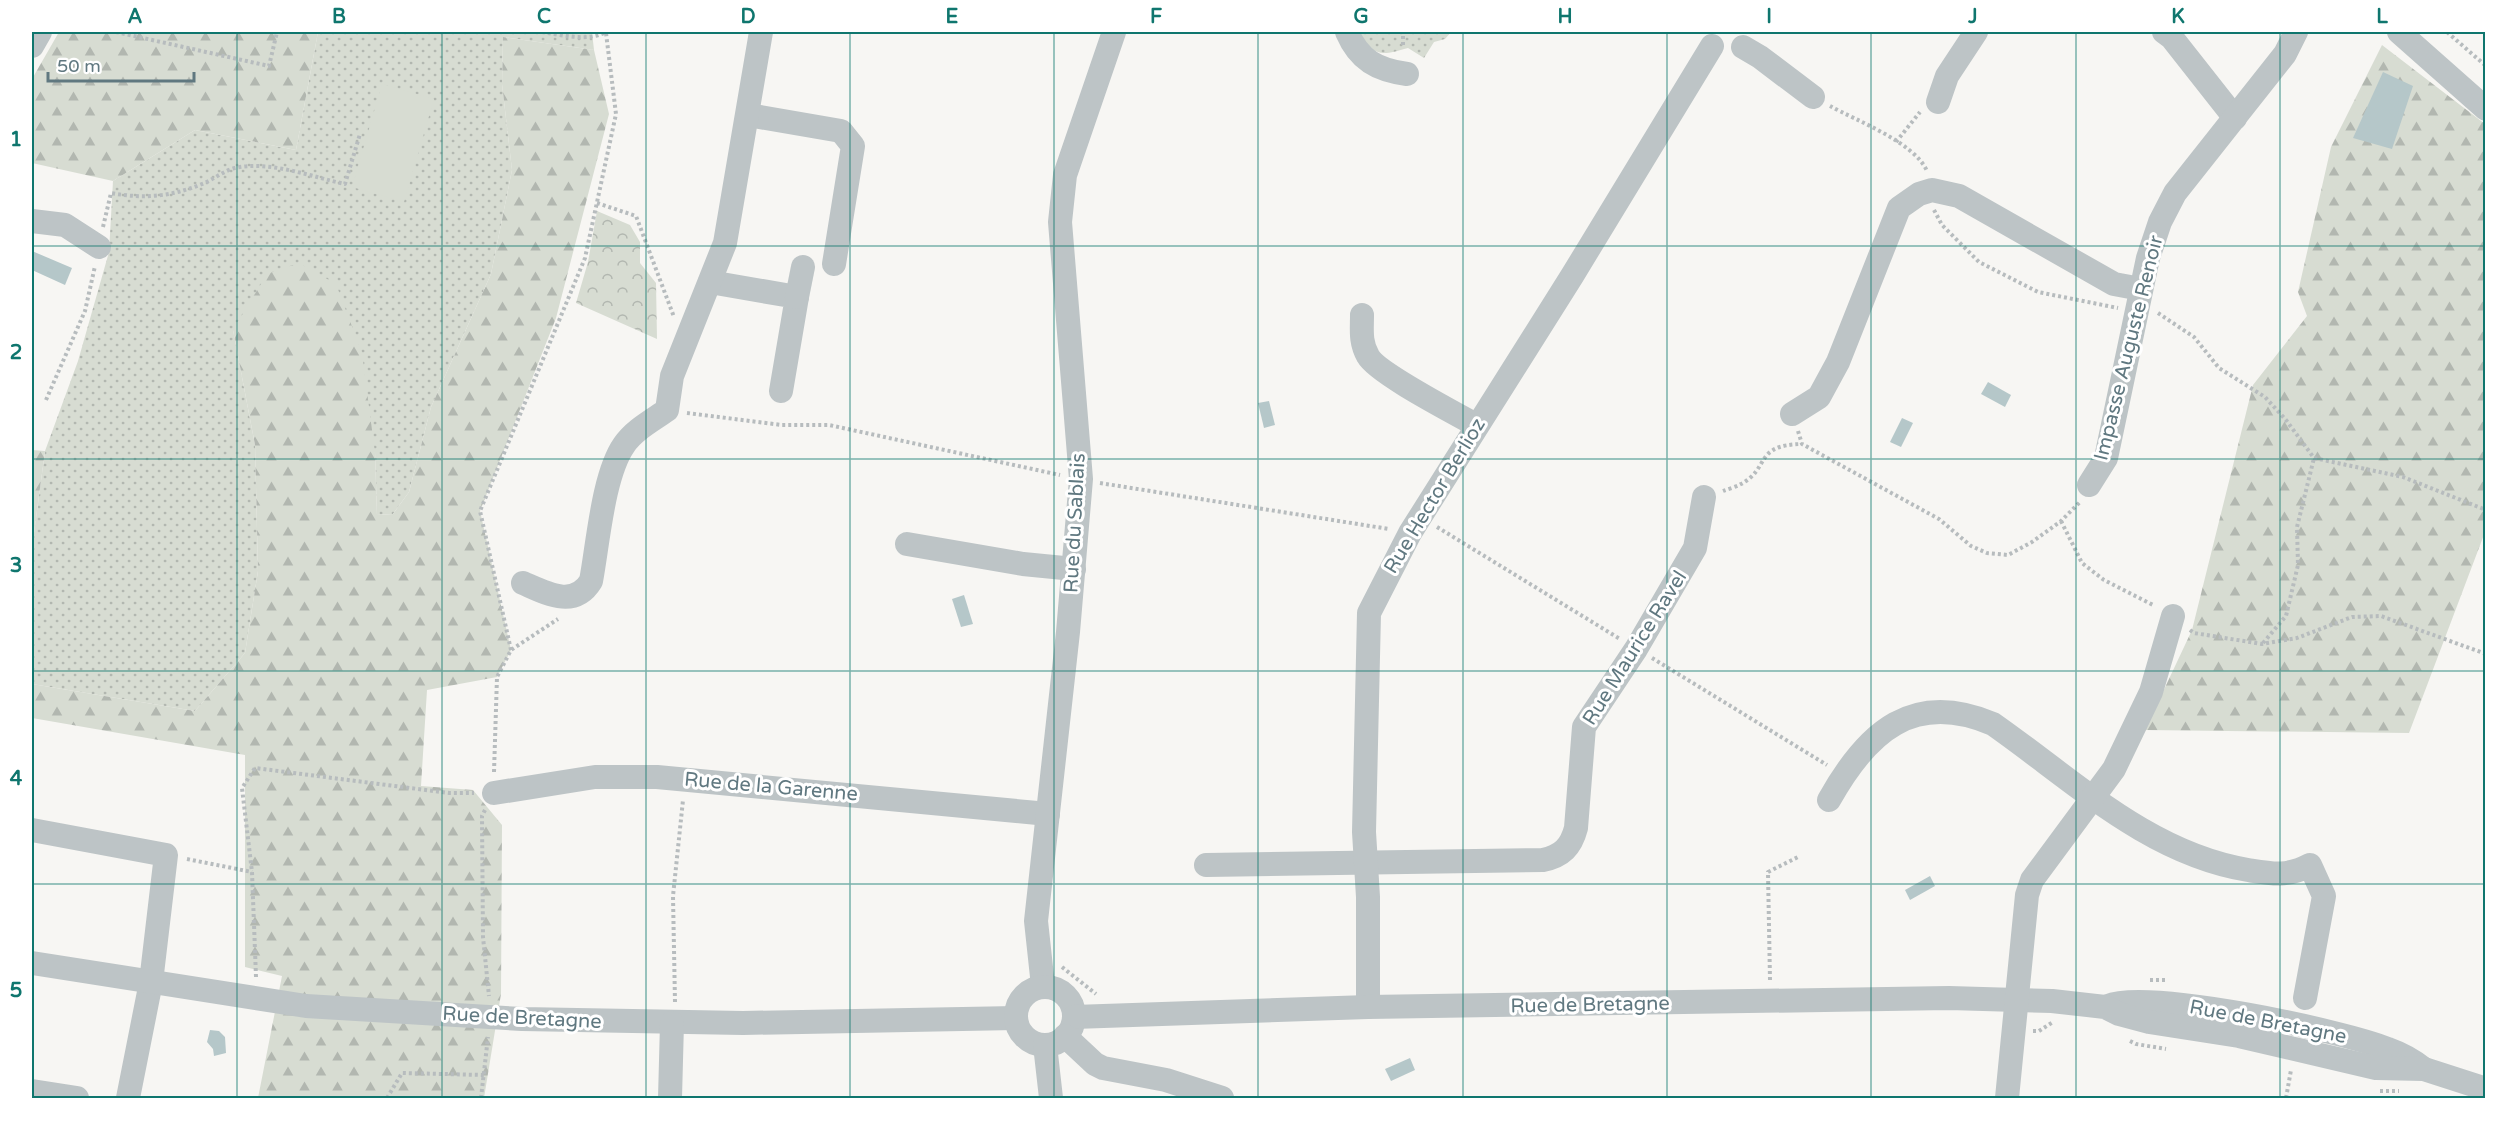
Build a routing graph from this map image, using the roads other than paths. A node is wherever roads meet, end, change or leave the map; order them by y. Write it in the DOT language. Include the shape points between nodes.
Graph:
graph roads {
  1 [pos="40,32"];
  2 [pos="761,32"];
  3 [pos="1114,32"];
  4 [pos="1347,32"];
  5 [pos="1976,32"];
  6 [pos="2164,32"];
  7 [pos="2399,32"];
  8 [pos="2297,33"];
  9 [pos="1709,39"];
  10 [pos="1747,40"];
  11 [pos="32,46"];
  12 [pos="1407,74"];
  13 [pos="1813,98"];
  14 [pos="1938,102"];
  15 [pos="2486,109"];
  16 [pos="748,115"];
  17 [pos="2235,118"];
  18 [pos="32,221"];
  19 [pos="99,247"];
  20 [pos="834,264"];
  21 [pos="803,267"];
  22 [pos="710,282"];
  23 [pos="2141,288"];
  24 [pos="797,297"];
  25 [pos="1362,315"];
  26 [pos="781,391"];
  27 [pos="1792,414"];
  28 [pos="1476,425"];
  29 [pos="2090,485"];
  30 [pos="1704,497"];
  31 [pos="907,544"];
  32 [pos="1074,568"];
  33 [pos="523,583"];
  34 [pos="2173,616"];
  35 [pos="494,793"];
  36 [pos="2094,797"];
  37 [pos="1829,800"];
  38 [pos="1048,814"];
  39 [pos="32,830"];
  40 [pos="1367,861"];
  41 [pos="1206,865"];
  42 [pos="32,963"];
  43 [pos="151,982"];
  44 [pos="1043,986"];
  45 [pos="2305,998"];
  46 [pos="2017,999"];
  47 [pos="1368,1007"];
  48 [pos="2105,1007"];
  49 [pos="1016,1018"];
  50 [pos="672,1023"];
  51 [pos="1061,1032"];
  52 [pos="2424,1069"];
  53 [pos="2486,1089"];
  54 [pos="32,1091"];
  55 [pos="77,1098"];
  56 [pos="128,1098"];
  57 [pos="670,1098"];
  58 [pos="1051,1098"];
  59 [pos="1222,1098"];
  60 [pos="2007,1098"];
  1 -- 11 [label="street"];
  2 -- 16 [label="street"];
  3 -- 32 [label="street, Rue du Sablais" via="1065,175 1060,222 1081,479"];
  4 -- 12 [label="street" via="1365,60 1385,71"];
  5 -- 14 [label="street" via="1947,76"];
  6 -- 17 [label="street"];
  7 -- 15 [label="street"];
  8 -- 17 [label="street, Impasse Auguste Renoir"];
  9 -- 10 [label="street, Rue Hector Berlioz" via="1724,52"];
  9 -- 28 [label="street, Rue Hector Berlioz" via="1572,276"];
  10 -- 13 [label="street" via="1760,57"];
  16 -- 20 [label="street" via="841,131 853,146"];
  16 -- 22 [label="street" via="725,243"];
  17 -- 23 [label="street, Impasse Auguste Renoir" via="2175,193 2160,222"];
  18 -- 19 [label="street" via="65,225"];
  21 -- 24 [label="street"];
  22 -- 24 [label="street"];
  22 -- 33 [label="street" via="672,376 668,410 624,444 613,466 591,581 575,596 558,598"];
  23 -- 27 [label="street" via="2114,284 1959,196 1932,190 1919,194 1899,208 1848,341 1819,397"];
  23 -- 29 [label="street, Impasse Auguste Renoir" via="2106,458"];
  24 -- 26 [label="street"];
  25 -- 28 [label="street" via="1361,341 1369,359"];
  28 -- 40 [label="street, Rue Hector Berlioz" via="1410,533 1369,613 1364,832"];
  30 -- 40 [label="street, Rue Maurice Ravel" via="1695,548 1584,727 1576,828 1565,851 1543,860"];
  31 -- 32 [label="street" via="1023,564"];
  32 -- 38 [label="street, Rue du Sablais"];
  34 -- 36 [label="street" via="2162,661 2141,716 2114,769"];
  35 -- 38 [label="street, Rue de la Garenne" via="595,777 685,780"];
  36 -- 37 [label="street" via="1993,724 1959,712 1942,711 1909,717 1878,736 1843,775"];
  36 -- 45 [label="street" via="2183,852 2220,864 2275,874 2294,873 2310,865 2324,896"];
  36 -- 46 [label="street" via="2032,879"];
  38 -- 44 [label="street, Rue du Sablais" via="1036,921"];
  39 -- 43 [label="street" via="166,855"];
  40 -- 41 [label="street, Rue Maurice Ravel"];
  40 -- 47 [label="street, Rue Hector Berlioz"];
  42 -- 43 [label="street, Rue de Bretagne"];
  43 -- 50 [label="street, Rue de Bretagne" via="306,1006 490,1018"];
  43 -- 56 [label="street"];
  44 -- 49 [label="street" via="1022,998"];
  44 -- 51 [label="street" via="1065,994 1072,1005"];
  46 -- 47 [label="street, Rue de Bretagne"];
  46 -- 48 [label="street, Rue de Bretagne"];
  46 -- 60 [label="street"];
  47 -- 51 [label="street, Rue de Bretagne"];
  48 -- 52 [label="street, Rue de Bretagne" via="2149,1022 2295,1048 2376,1068"];
  48 -- 52 [label="street, Rue de Bretagne" via="2152,1001 2254,1017 2374,1044 2412,1059"];
  49 -- 50 [label="street, Rue de Bretagne"];
  49 -- 51 [label="street" via="1026,1038"];
  50 -- 57 [label="street"];
  51 -- 58 [label="street"];
  51 -- 59 [label="street" via="1103,1068 1166,1080"];
  52 -- 53 [label="street, Rue de Bretagne"];
  54 -- 55 [label="street"];
}
